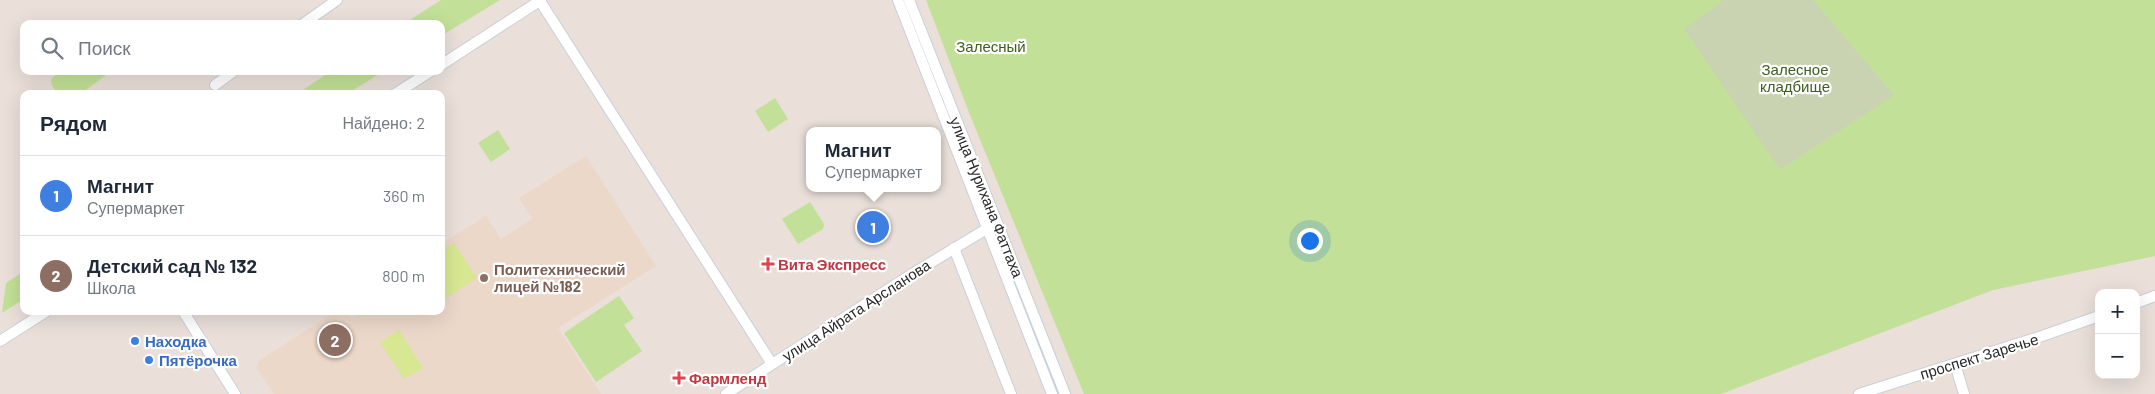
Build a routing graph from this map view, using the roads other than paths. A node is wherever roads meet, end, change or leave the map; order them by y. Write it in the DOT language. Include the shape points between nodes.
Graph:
graph roads {
  1 [pos="337,0"];
  2 [pos="540,0"];
  3 [pos="898,0"];
  4 [pos="909,0"];
  5 [pos="308,20"];
  6 [pos="445,62"];
  7 [pos="229,75"];
  8 [pos="425,75"];
  9 [pos="215,85"];
  10 [pos="402,90"];
  11 [pos="993,225"];
  12 [pos="954,248"];
  13 [pos="2155,296"];
  14 [pos="2140,302"];
  15 [pos="41,315"];
  16 [pos="185,315"];
  17 [pos="2095,317"];
  18 [pos="0,341"];
  19 [pos="772,364"];
  20 [pos="1955,364"];
  21 [pos="235,394"];
  22 [pos="726,394"];
  23 [pos="1011,394"];
  24 [pos="1052,394"];
  25 [pos="1065,394"];
  26 [pos="1858,394"];
  27 [pos="1964,394"];
  1 -- 5 [label="street"];
  2 -- 6 [label="street"];
  2 -- 19 [label="street"];
  3 -- 11 [label="street, улица Нурихана Фаттаха"];
  4 -- 11 [label="street, улица Нурихана Фаттаха"];
  7 -- 9 [label="street"];
  8 -- 10 [label="street"];
  11 -- 12 [label="street, улица Айрата Арсланова"];
  11 -- 24 [label="street, улица Нурихана Фаттаха"];
  11 -- 25 [label="street, улица Нурихана Фаттаха"];
  12 -- 19 [label="street, улица Айрата Арсланова"];
  12 -- 23 [label="street"];
  13 -- 14 [label="street"];
  15 -- 18 [label="street"];
  16 -- 21 [label="street"];
  17 -- 20 [label="street, проспект Заречье"];
  19 -- 22 [label="street, улица Айрата Арсланова"];
  20 -- 26 [label="street, проспект Заречье"];
  20 -- 27 [label="street"];
}
